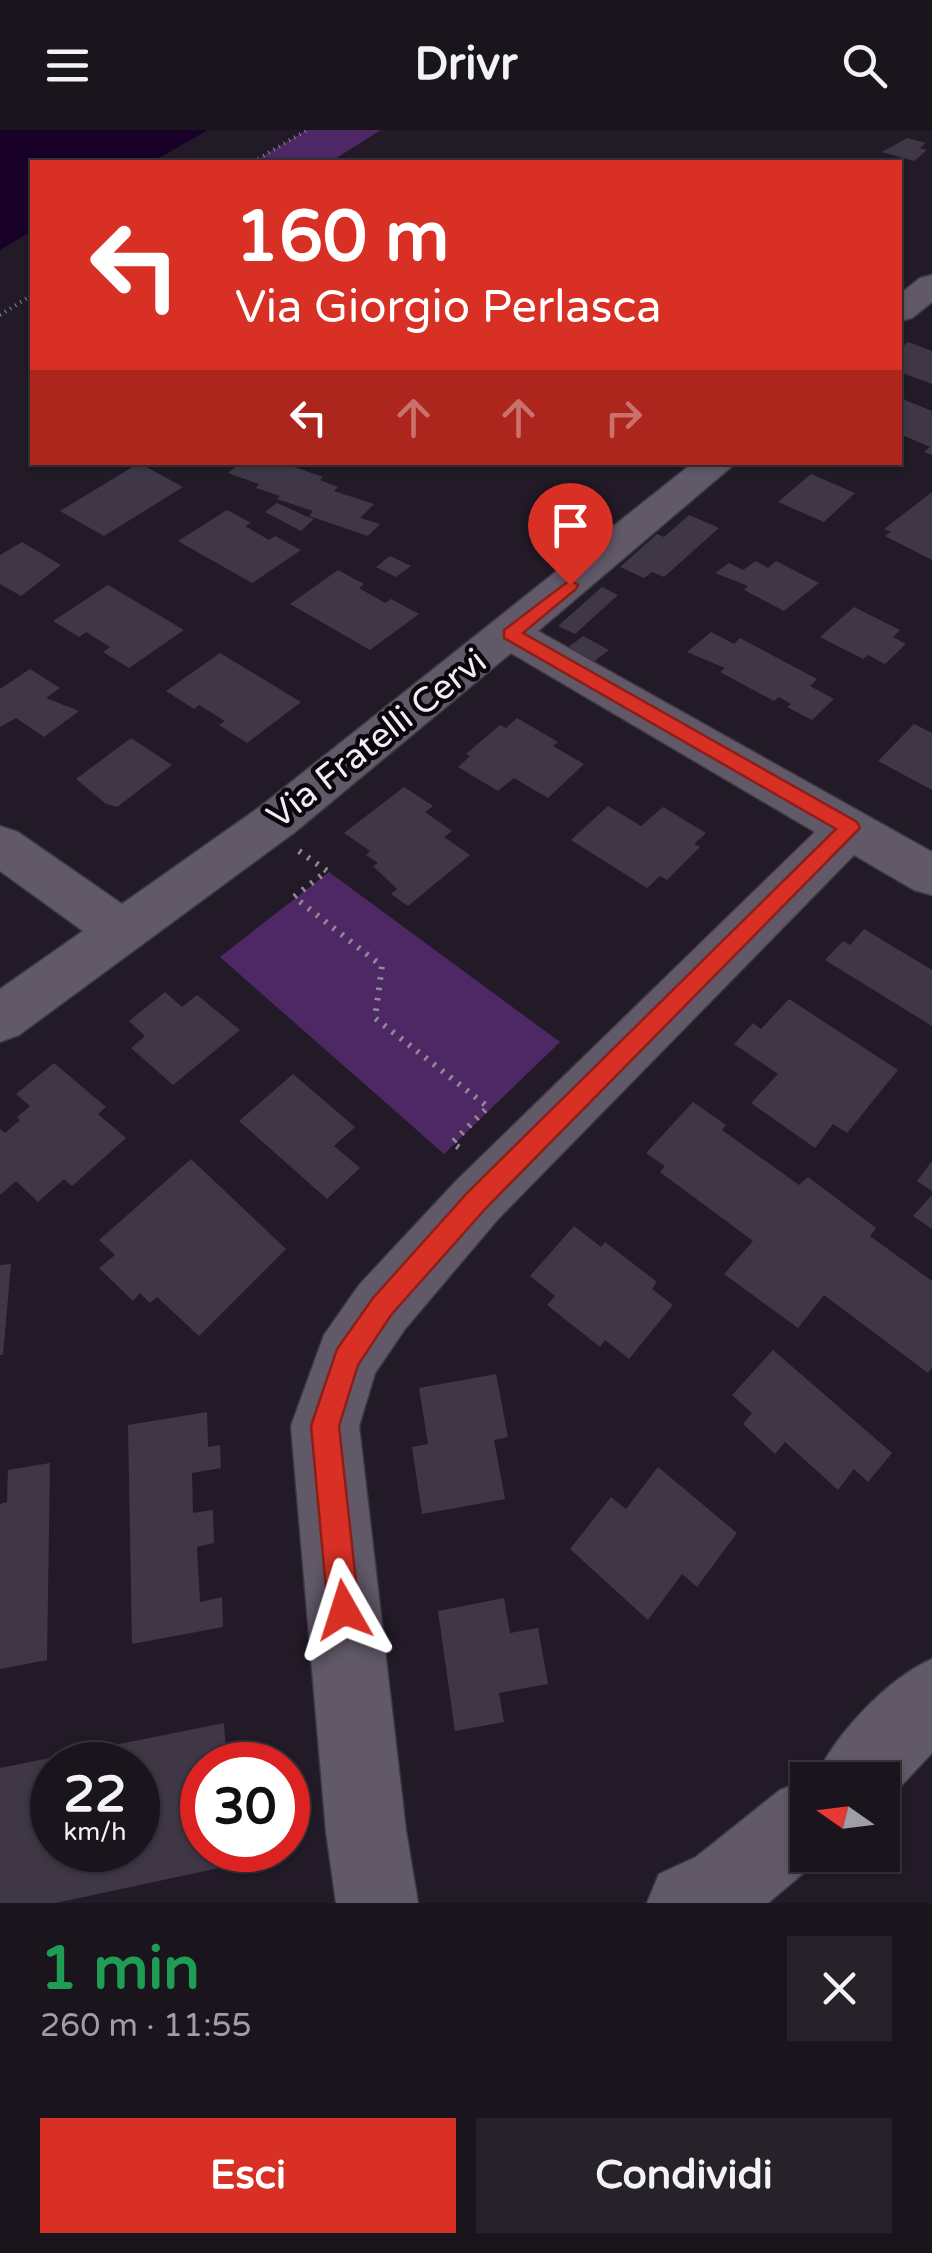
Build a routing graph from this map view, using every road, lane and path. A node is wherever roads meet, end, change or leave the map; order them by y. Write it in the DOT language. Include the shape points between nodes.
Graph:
graph roads {
  1 [pos="307,130"];
  2 [pos="256,160"];
  3 [pos="932,284"];
  4 [pos="30,297"];
  5 [pos="902,309"];
  6 [pos="0,315"];
  7 [pos="714,465"];
  8 [pos="510,634"];
  9 [pos="278,819"];
  10 [pos="850,828"];
  11 [pos="0,845"];
  12 [pos="932,876"];
  13 [pos="122,931"];
  14 [pos="0,1019"];
  15 [pos="498,1178"];
  16 [pos="932,1697"];
  17 [pos="871,1762"];
  18 [pos="790,1833"];
  19 [pos="377,1903"];
  20 [pos="688,1903"];
  1 -- 2 [label="path"];
  3 -- 5 [label="street"];
  4 -- 6 [label="path"];
  7 -- 8 [label="street, Via Fratelli Cervi"];
  8 -- 9 [label="street, Via Fratelli Cervi"];
  8 -- 10 [label="street"];
  9 -- 13 [label="street, Via Fratelli Cervi"];
  9 -- 15 [label="path" via="300,832 288,843 328,871 294,897 382,966 375,1018 488,1106 452,1143"];
  10 -- 12 [label="street"];
  10 -- 15 [label="street"];
  11 -- 13 [label="street"];
  13 -- 14 [label="street, Via Fratelli Cervi"];
  15 -- 19 [label="street" via="382,1306 347,1358 325,1426"];
  16 -- 17 [label="street"];
  18 -- 20 [label="street" via="725,1886"];
}
